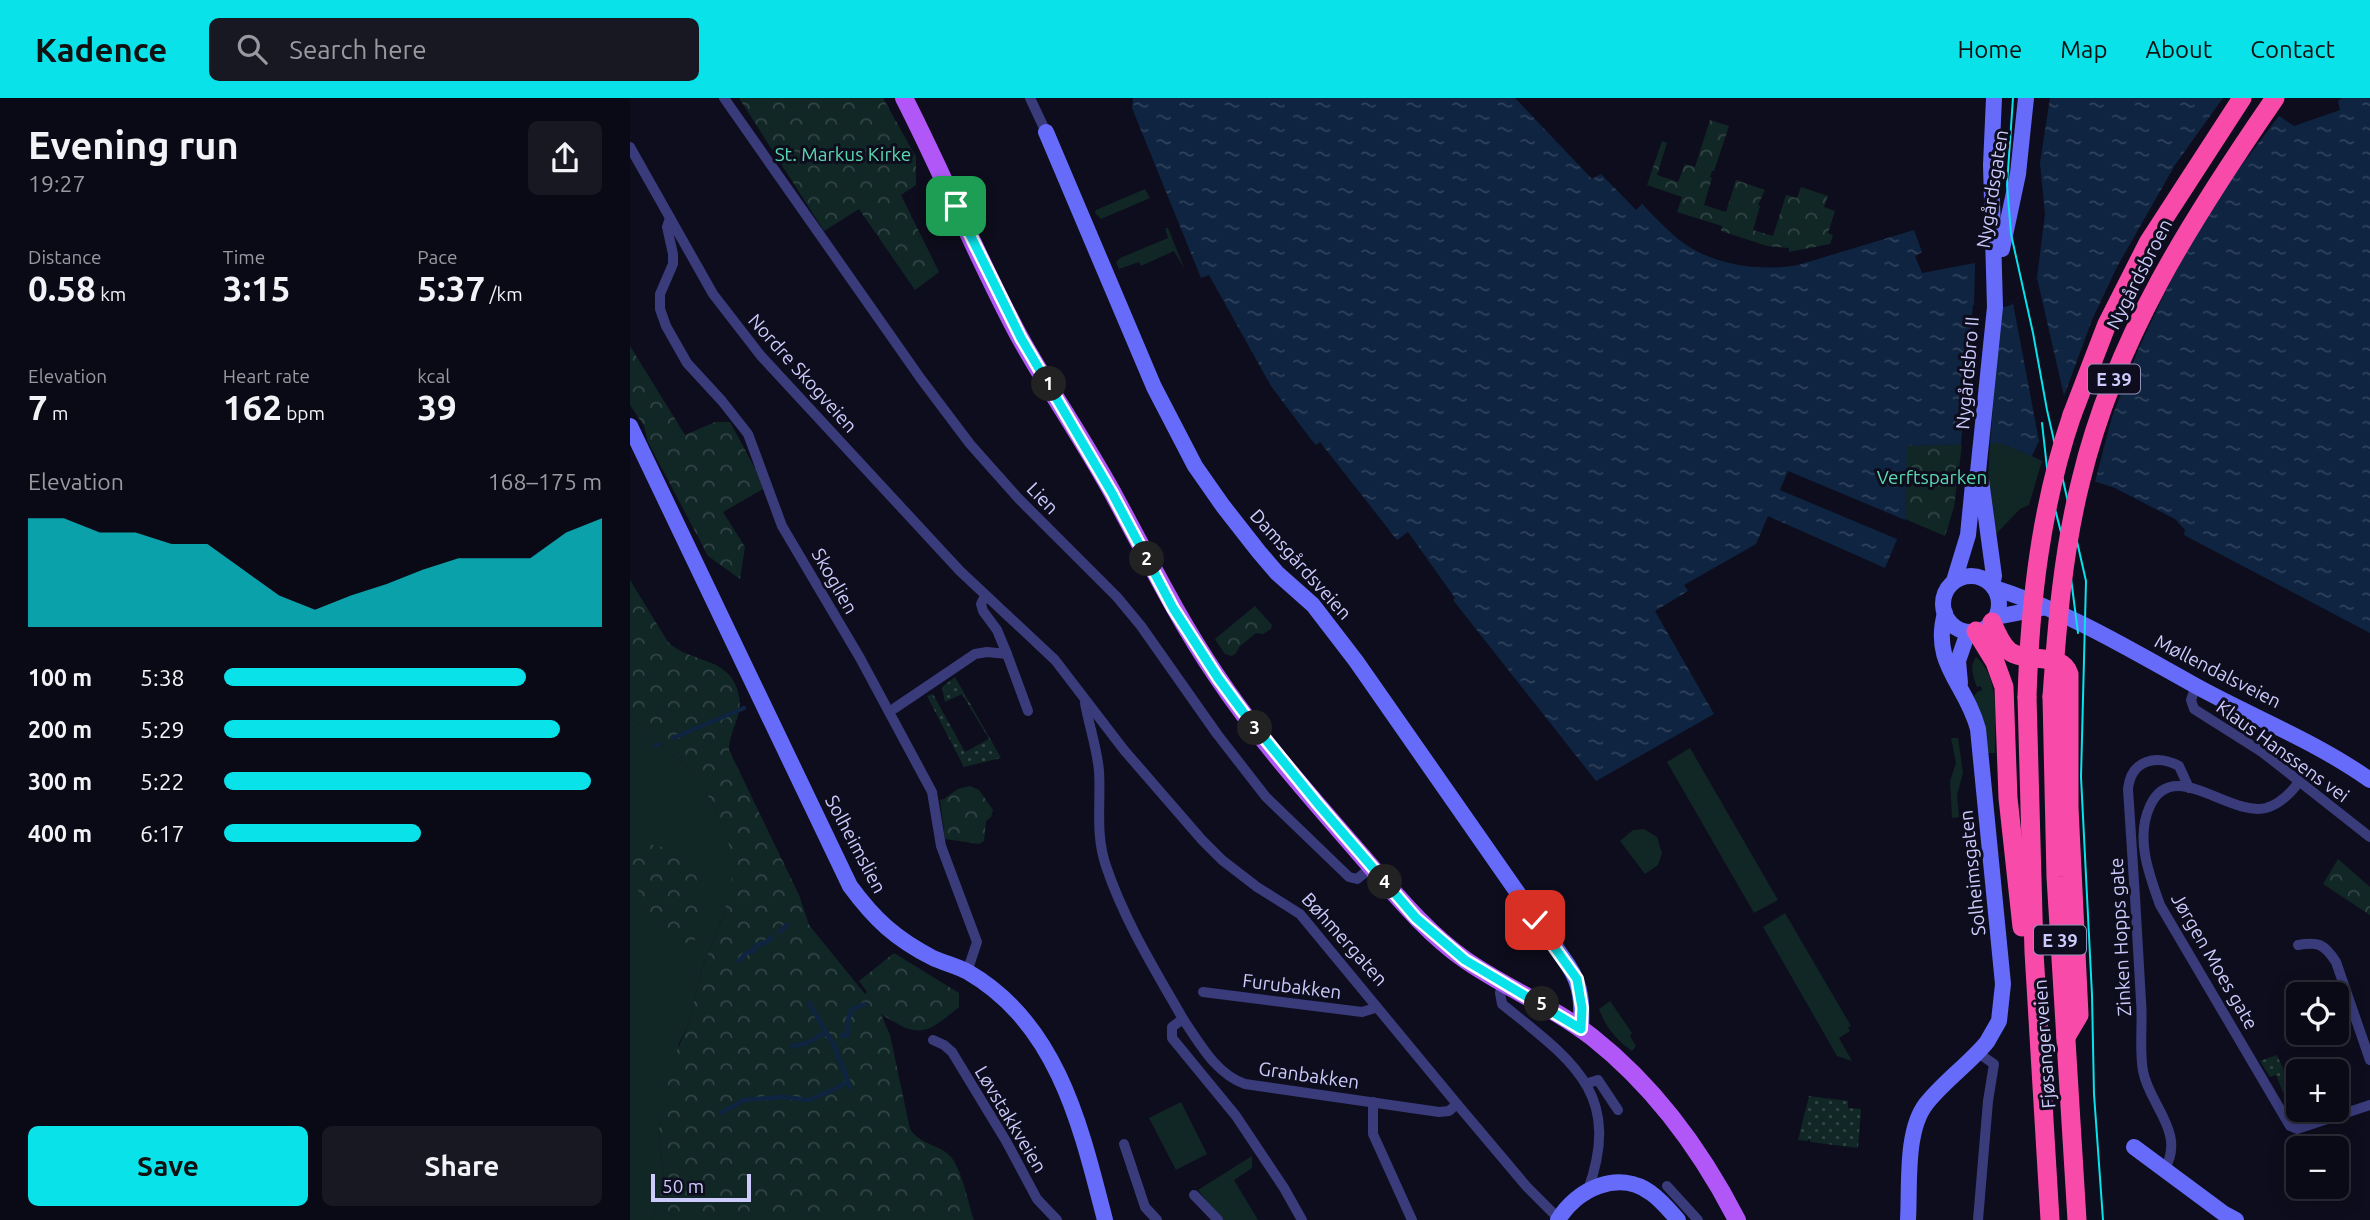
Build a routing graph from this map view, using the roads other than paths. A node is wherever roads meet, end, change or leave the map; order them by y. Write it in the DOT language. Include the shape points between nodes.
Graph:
graph roads {
  1 [pos="724,98"];
  2 [pos="904,98"];
  3 [pos="1030,98"];
  4 [pos="1994,98"];
  5 [pos="2026,98"];
  6 [pos="2242,98"];
  7 [pos="2274,98"];
  8 [pos="1046,132"];
  9 [pos="630,147"];
  10 [pos="670,218"];
  11 [pos="1995,285"];
  12 [pos="1995,307"];
  13 [pos="630,426"];
  14 [pos="1979,471"];
  15 [pos="1954,581"];
  16 [pos="1993,587"];
  17 [pos="985,596"];
  18 [pos="2043,608"];
  19 [pos="1945,613"];
  20 [pos="1983,625"];
  21 [pos="1007,654"];
  22 [pos="2027,659"];
  23 [pos="1960,685"];
  24 [pos="2196,686"];
  25 [pos="2004,687"];
  26 [pos="2027,697"];
  27 [pos="2052,697"];
  28 [pos="1085,701"];
  29 [pos="895,708"];
  30 [pos="1028,711"];
  31 [pos="2370,780"];
  32 [pos="2299,782"];
  33 [pos="2189,788"];
  34 [pos="2370,837"];
  35 [pos="1372,867"];
  36 [pos="2298,945"];
  37 [pos="2034,951"];
  38 [pos="967,972"];
  39 [pos="1502,981"];
  40 [pos="1203,992"];
  41 [pos="1376,1008"];
  42 [pos="1183,1019"];
  43 [pos="1581,1029"];
  44 [pos="2066,1037"];
  45 [pos="933,1040"];
  46 [pos="1978,1053"];
  47 [pos="2370,1060"];
  48 [pos="1588,1083"];
  49 [pos="1373,1102"];
  50 [pos="1457,1104"];
  51 [pos="2370,1105"];
  52 [pos="1618,1110"];
  53 [pos="1124,1144"];
  54 [pos="2134,1147"];
  55 [pos="2164,1170"];
  56 [pos="1667,1186"];
  57 [pos="1588,1190"];
  58 [pos="1194,1195"];
  59 [pos="1558,1219"];
  60 [pos="1057,1220"];
  61 [pos="1105,1220"];
  62 [pos="1157,1220"];
  63 [pos="1218,1220"];
  64 [pos="1302,1220"];
  65 [pos="1412,1220"];
  66 [pos="1678,1220"];
  67 [pos="1698,1220"];
  68 [pos="1737,1220"];
  69 [pos="1908,1220"];
  70 [pos="1978,1220"];
  71 [pos="2050,1220"];
  72 [pos="2077,1220"];
  73 [pos="2236,1220"];
  1 -- 35 [label="street, Lien" via="970,444 1117,597 1266,797 1349,877 1357,879"];
  2 -- 35 [label="main road" via="1021,338 1193,640 1270,747"];
  3 -- 8 [label="street, Damsgårdsveien"];
  4 -- 11 [label="street, Nygårdsgaten"];
  5 -- 11 [label="street, Nygårdsgaten" via="2018,174"];
  6 -- 26 [label="highway, Nygårdsbroen / E 39, bridge" via="2148,243 2084,380 2055,474 2039,550"];
  7 -- 27 [label="highway, Nygårdsbroen / E 39, bridge" via="2171,258 2109,390 2081,481 2066,552"];
  8 -- 43 [label="street, Damsgårdsveien" via="1154,387 1195,466 1259,552 1313,605 1356,661 1573,972 1581,996"];
  9 -- 10 [label="street, Nordre Skogveien"];
  10 -- 17 [label="street, Nordre Skogveien" via="713,294 761,356"];
  10 -- 38 [label="street, Skoglien" via="667,227 673,264 660,294 666,326 687,363 748,434 782,526 928,783 941,846 977,942"];
  11 -- 12 [label="street, Nygårdsgaten"];
  12 -- 14 [label="street, Nygårdsbro II"];
  13 -- 38 [label="street, Solheimslien" via="850,886 872,916 901,940"];
  14 -- 15 [label="street"];
  14 -- 16 [label="street"];
  15 -- 16 [label="street" via="1977,576"];
  15 -- 19 [label="street" via="1944,597"];
  16 -- 18 [label="street, Møllendalsveien"];
  16 -- 20 [label="street" via="1999,602"];
  17 -- 21 [label="street, Nordre Skogveien" via="983,611"];
  17 -- 28 [label="street, Nordre Skogveien" via="1039,643"];
  18 -- 20 [label="street"];
  18 -- 24 [label="street, Møllendalsveien"];
  19 -- 20 [label="street" via="1954,626"];
  19 -- 23 [label="street, Solheimsgaten" via="1940,633 1943,651"];
  20 -- 22 [label="highway, E 39" via="2014,654"];
  20 -- 23 [label="street, Solheimsgaten" via="1958,661"];
  20 -- 25 [label="highway, E 39"];
  21 -- 29 [label="street" via="975,654"];
  21 -- 30 [label="street, Nordre Skogveien"];
  22 -- 25 [label="highway"];
  22 -- 44 [label="highway, E 39" via="2060,663 2068,674 2079,1015"];
  23 -- 46 [label="street, Solheimsgaten" via="1978,729 2002,955 1998,1021"];
  24 -- 31 [label="street, Møllendalsveien" via="2298,735"];
  24 -- 32 [label="street, Klaus Hanssens vei" via="2191,700 2194,709 2262,752"];
  25 -- 37 [label="highway, E 39" via="2008,798 2023,938"];
  26 -- 37 [label="highway, Fjøsangerveien / E 39"];
  27 -- 44 [label="highway, Fjøsangerveien / E 39"];
  28 -- 41 [label="street, Bøhmergaten" via="1202,840 1257,887 1300,914"];
  28 -- 42 [label="street, Granbakken" via="1098,765 1098,826 1106,866 1138,940"];
  32 -- 33 [label="street" via="2289,795 2264,808 2239,805"];
  32 -- 34 [label="street, Klaus Hanssens vei"];
  33 -- 51 [label="street, Jørgen Moes gate" via="2163,788 2144,820 2149,874 2160,905 2290,1126 2297,1129"];
  33 -- 55 [label="street, Zinken Hopps gate" via="2179,765 2153,759 2131,774 2128,789 2143,1072 2172,1143"];
  35 -- 39 [label="main road" via="1442,942"];
  36 -- 47 [label="street" via="2312,942 2330,952"];
  37 -- 71 [label="highway, Fjøsangerveien / E 39"];
  38 -- 61 [label="street, Solheimslien" via="1021,1016 1055,1064 1076,1118"];
  39 -- 43 [label="main road"];
  39 -- 48 [label="street" via="1502,1004"];
  40 -- 41 [label="street, Furubakken" via="1362,1013"];
  41 -- 50 [label="street, Bøhmergaten"];
  42 -- 49 [label="street, Granbakken" via="1216,1065 1235,1081"];
  42 -- 64 [label="street" via="1172,1027 1172,1038 1248,1132"];
  43 -- 68 [label="main road" via="1630,1070 1678,1125"];
  44 -- 72 [label="highway, Fjøsangerveien / E 39"];
  45 -- 60 [label="street, Løvstakkveien" via="952,1052 1037,1199"];
  46 -- 69 [label="street, Solheimsgaten" via="1935,1093 1918,1116"];
  46 -- 70 [label="street" via="1994,1064"];
  48 -- 52 [label="street" via="1598,1080"];
  48 -- 57 [label="street" via="1600,1127 1597,1164"];
  49 -- 50 [label="street, Granbakken" via="1439,1112"];
  49 -- 65 [label="street" via="1373,1134"];
  50 -- 59 [label="street, Bøhmergaten"];
  53 -- 62 [label="street" via="1145,1207"];
  54 -- 55 [label="street"];
  55 -- 73 [label="street"];
  56 -- 67 [label="street"];
  57 -- 59 [label="street"];
  57 -- 66 [label="street" via="1611,1183 1639,1186"];
  58 -- 63 [label="street"];
}
